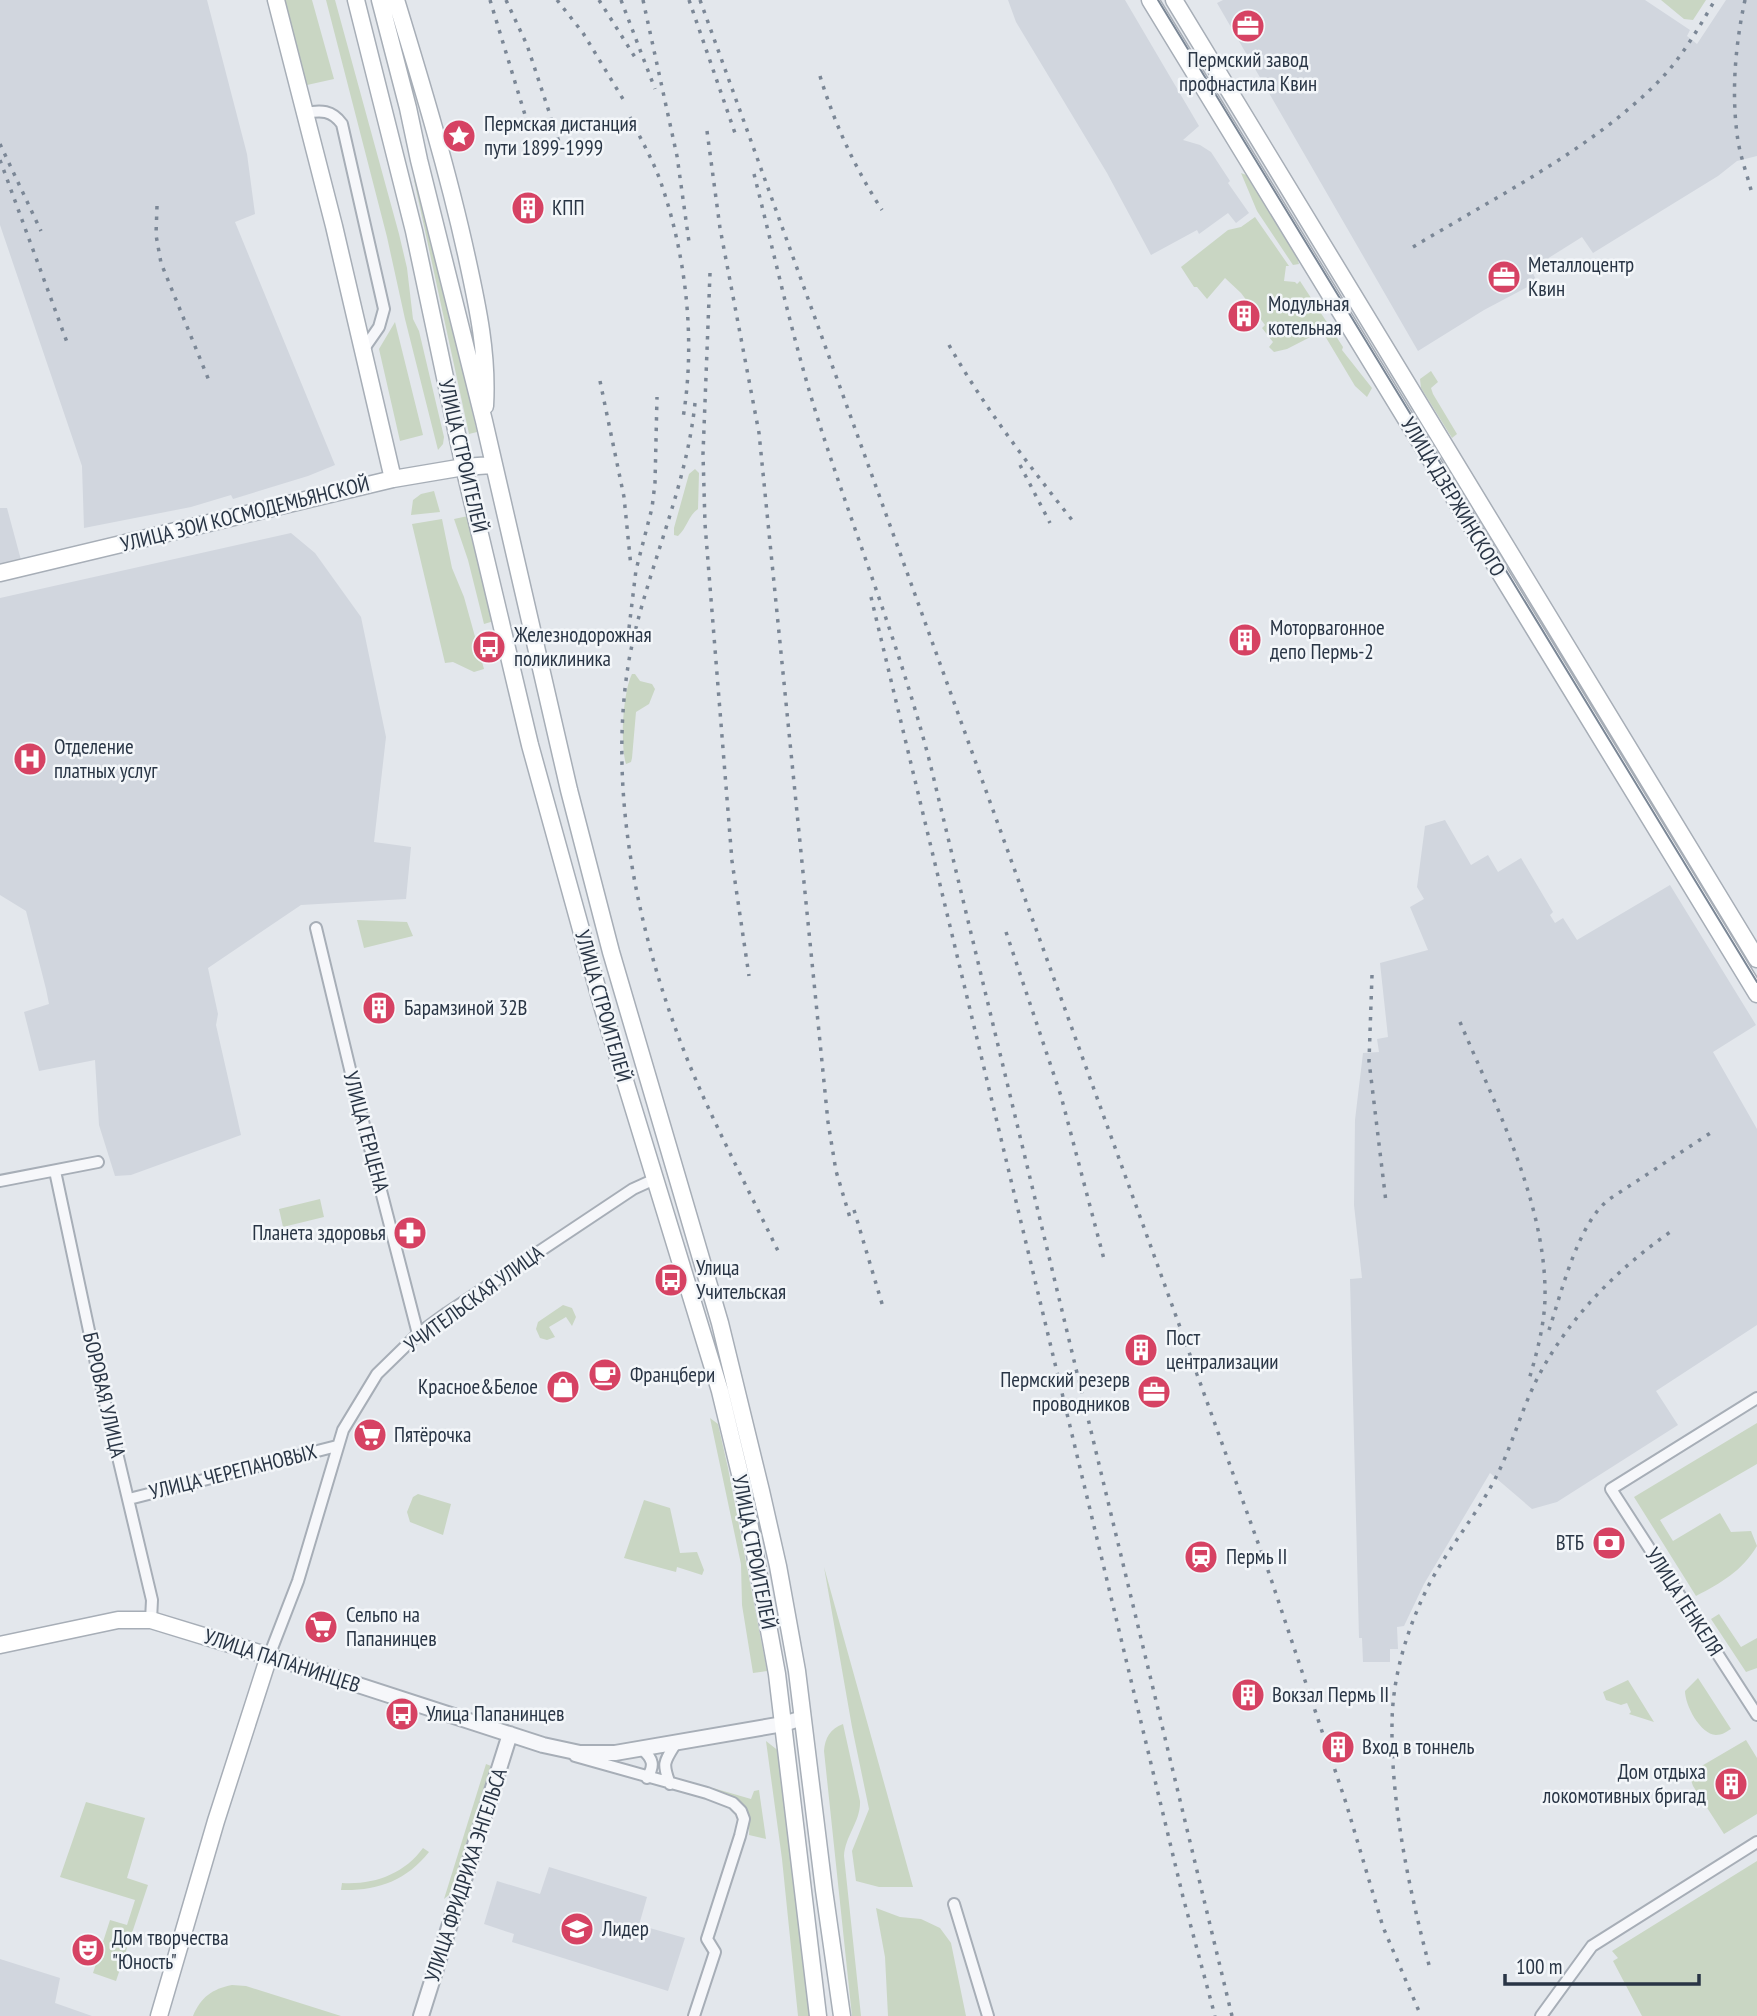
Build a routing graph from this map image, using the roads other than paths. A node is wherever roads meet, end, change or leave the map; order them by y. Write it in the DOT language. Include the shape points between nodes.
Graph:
graph roads {
  1 [pos="276,0"];
  2 [pos="356,0"];
  3 [pos="380,0"];
  4 [pos="396,0"];
  5 [pos="1174,0"];
  6 [pos="1155,2"];
  7 [pos="305,113"];
  8 [pos="363,350"];
  9 [pos="484,421"];
  10 [pos="492,465"];
  11 [pos="464,467"];
  12 [pos="393,479"];
  13 [pos="0,573"];
  14 [pos="316,928"];
  15 [pos="1757,959"];
  16 [pos="1757,994"];
  17 [pos="99,1163"];
  18 [pos="55,1171"];
  19 [pos="655,1179"];
  20 [pos="0,1181"];
  21 [pos="418,1334"];
  22 [pos="1757,1398"];
  23 [pos="337,1446"];
  24 [pos="129,1499"];
  25 [pos="151,1620"];
  26 [pos="0,1645"];
  27 [pos="269,1656"];
  28 [pos="1757,1715"];
  29 [pos="803,1718"];
  30 [pos="783,1724"];
  31 [pos="510,1734"];
  32 [pos="676,1743"];
  33 [pos="560,1749"];
  34 [pos="642,1749"];
  35 [pos="647,1777"];
  36 [pos="670,1784"];
  37 [pos="1757,1842"];
  38 [pos="954,1905"];
  39 [pos="159,2016"];
  40 [pos="421,2016"];
  41 [pos="694,2016"];
  42 [pos="818,2016"];
  43 [pos="842,2016"];
  44 [pos="988,2016"];
  45 [pos="1541,2016"];
  1 -- 7 [label="main road"];
  2 -- 11 [label="main road, УЛИЦА СТРОИТЕЛЕЙ" via="414,231"];
  3 -- 9 [label="main road, УЛИЦА СТРОИТЕЛЕЙ"];
  4 -- 9 [label="main road" via="454,201 480,317 487,375"];
  5 -- 15 [label="main road, УЛИЦА ДЗЕРЖИНСКОГО"];
  6 -- 16 [label="main road, УЛИЦА ДЗЕРЖИНСКОГО"];
  7 -- 8 [label="main road"];
  7 -- 8 [label="street" via="332,113 342,124 384,309 379,327"];
  8 -- 12 [label="main road"];
  9 -- 10 [label="main road, УЛИЦА СТРОИТЕЛЕЙ"];
  10 -- 11 [label="main road, УЛИЦА ЗОИ КОСМОДЕМЬЯНСКОЙ"];
  10 -- 29 [label="main road, УЛИЦА СТРОИТЕЛЕЙ" via="611,952 742,1411 778,1566"];
  11 -- 12 [label="main road, УЛИЦА ЗОИ КОСМОДЕМЬЯНСКОЙ"];
  11 -- 19 [label="main road, УЛИЦА СТРОИТЕЛЕЙ" via="534,758"];
  12 -- 13 [label="main road, УЛИЦА ЗОИ КОСМОДЕМЬЯНСКОЙ"];
  14 -- 21 [label="street, УЛИЦА ГЕРЦЕНА"];
  17 -- 18 [label="street"];
  18 -- 20 [label="street"];
  18 -- 24 [label="street, БОРОВАЯ УЛИЦА"];
  19 -- 21 [label="street, УЧИТЕЛЬСКАЯ УЛИЦА" via="633,1189"];
  19 -- 30 [label="main road, УЛИЦА СТРОИТЕЛЕЙ" via="741,1478"];
  21 -- 23 [label="street, УЧИТЕЛЬСКАЯ УЛИЦА" via="377,1374"];
  22 -- 28 [label="street, УЛИЦА ГЕНКЕЛЯ" via="1611,1489"];
  23 -- 24 [label="street, УЛИЦА ЧЕРЕПАНОВЫХ"];
  23 -- 27 [label="street, УЧИТЕЛЬСКАЯ УЛИЦА" via="298,1581"];
  24 -- 25 [label="street, БОРОВАЯ УЛИЦА" via="152,1600"];
  25 -- 26 [label="main road, УЛИЦА ПАПАНИНЦЕВ" via="118,1620"];
  25 -- 27 [label="main road, УЛИЦА ПАПАНИНЦЕВ"];
  27 -- 31 [label="street, УЛИЦА ПАПАНИНЦЕВ"];
  27 -- 39 [label="main road"];
  29 -- 30 [label="street, УЛИЦА ПАПАНИНЦЕВ"];
  29 -- 43 [label="main road, УЛИЦА СТРОИТЕЛЕЙ"];
  30 -- 32 [label="street, УЛИЦА ПАПАНИНЦЕВ"];
  30 -- 42 [label="main road, УЛИЦА СТРОИТЕЛЕЙ"];
  31 -- 33 [label="street, УЛИЦА ПАПАНИНЦЕВ"];
  31 -- 40 [label="street, УЛИЦА ФРИДРИХА ЭНГЕЛЬСА"];
  32 -- 34 [label="street, УЛИЦА ПАПАНИНЦЕВ"];
  32 -- 36 [label="street" via="665,1760"];
  33 -- 34 [label="street, УЛИЦА ПАПАНИНЦЕВ" via="596,1754"];
  33 -- 35 [label="street, УЛИЦА ПАПАНИНЦЕВ"];
  34 -- 35 [label="street" via="652,1762"];
  35 -- 36 [label="street, УЛИЦА ПАПАНИНЦЕВ"];
  36 -- 41 [label="street, УЛИЦА ПАПАНИНЦЕВ" via="733,1803 744,1819 707,1939 715,1952"];
  37 -- 45 [label="street" via="1592,1946"];
  38 -- 44 [label="street"];
}
